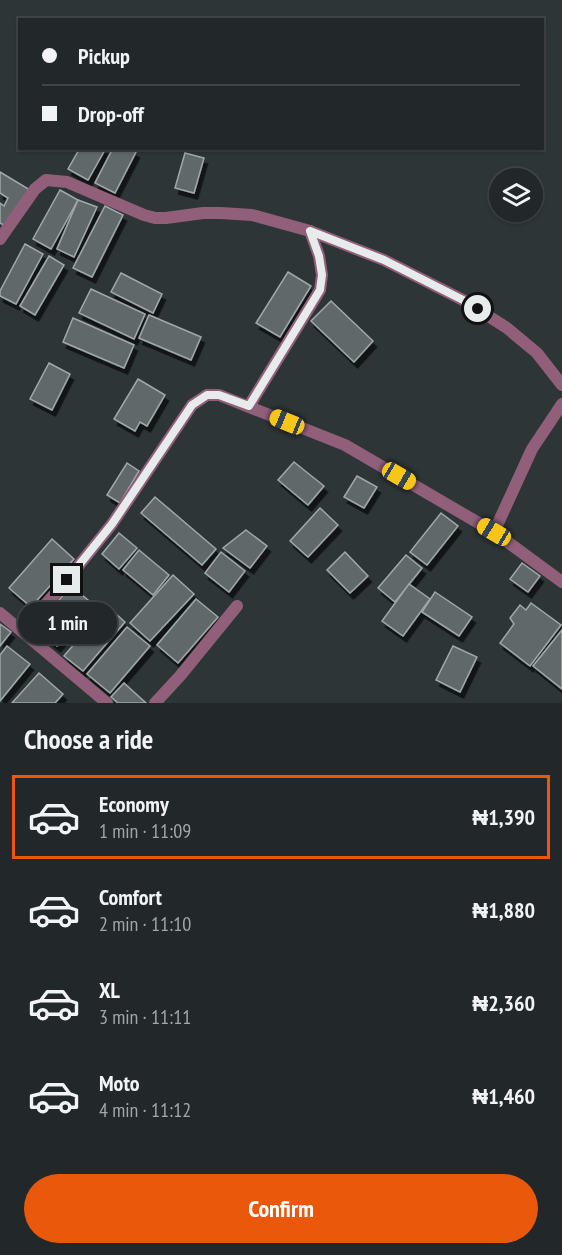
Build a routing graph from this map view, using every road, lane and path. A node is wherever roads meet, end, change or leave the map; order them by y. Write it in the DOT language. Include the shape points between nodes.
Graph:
graph roads {
  1 [pos="310,231"];
  2 [pos="0,239"];
  3 [pos="562,385"];
  4 [pos="562,404"];
  5 [pos="249,406"];
  6 [pos="494,532"];
  7 [pos="562,582"];
  8 [pos="237,606"];
  9 [pos="0,613"];
  10 [pos="22,631"];
  11 [pos="107,703"];
  12 [pos="156,703"];
  1 -- 2 [label="street" via="242,214 155,218 67,182 46,180"];
  1 -- 3 [label="street" via="384,260 463,300 537,353"];
  1 -- 5 [label="street" via="319,256 320,290"];
  4 -- 6 [label="street" via="532,449"];
  5 -- 6 [label="street" via="345,445"];
  5 -- 10 [label="street" via="219,395 207,395 192,405 112,524"];
  6 -- 7 [label="street"];
  8 -- 12 [label="street"];
  9 -- 10 [label="street"];
  10 -- 11 [label="street"];
}
